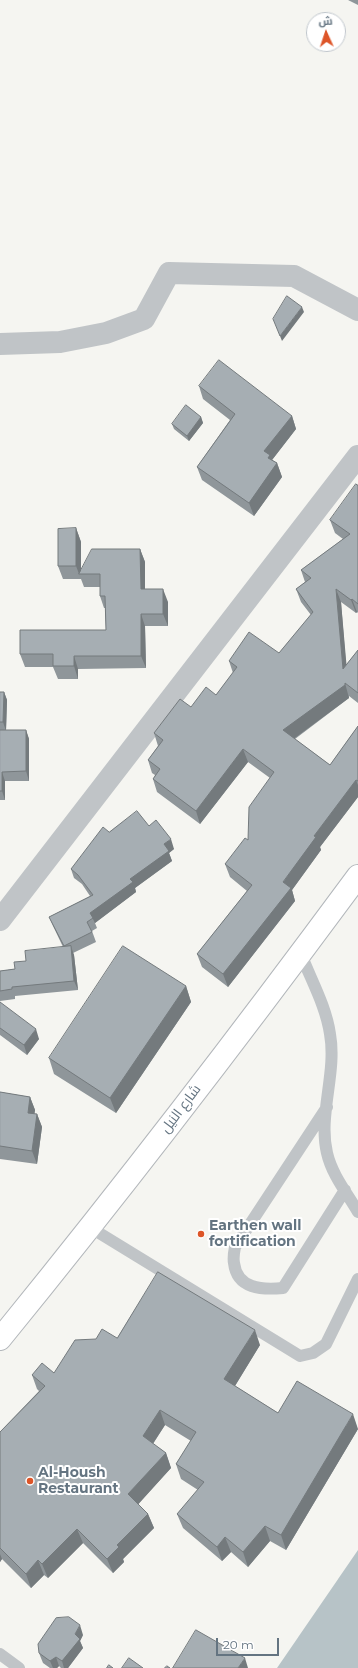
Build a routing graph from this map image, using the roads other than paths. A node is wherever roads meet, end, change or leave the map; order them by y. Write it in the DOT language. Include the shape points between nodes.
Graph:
graph roads {
  1 [pos="358,310"];
  2 [pos="0,344"];
  3 [pos="358,456"];
  4 [pos="358,876"];
  5 [pos="0,920"];
  6 [pos="301,954"];
  7 [pos="327,1107"];
  8 [pos="345,1190"];
  9 [pos="358,1212"];
  10 [pos="91,1228"];
  11 [pos="358,1279"];
  12 [pos="0,1339"];
  13 [pos="0,1654"];
  14 [pos="19,1668"];
  1 -- 2 [label="street" via="294,276 169,274 144,319 106,333 60,342"];
  3 -- 5 [label="street"];
  4 -- 6 [label="main road, شارع النيل"];
  6 -- 7 [label="lane" via="331,1035 332,1057"];
  6 -- 10 [label="main road, شارع النيل"];
  7 -- 8 [label="lane" via="327,1152 332,1169"];
  7 -- 8 [label="lane" via="235,1247 234,1263 238,1276 248,1285 263,1290 283,1288"];
  8 -- 9 [label="lane"];
  10 -- 11 [label="lane" via="300,1356 313,1353 326,1344"];
  10 -- 12 [label="main road, شارع النيل"];
  13 -- 14 [label="lane"];
}
